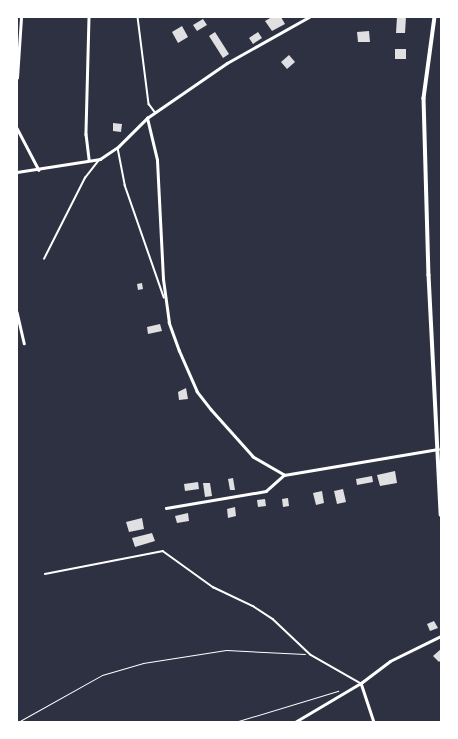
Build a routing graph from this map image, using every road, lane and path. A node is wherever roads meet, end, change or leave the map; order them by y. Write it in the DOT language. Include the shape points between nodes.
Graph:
graph roads {
  1 [pos="21,17"];
  2 [pos="88,17"];
  3 [pos="138,17"];
  4 [pos="309,17"];
  5 [pos="435,17"];
  6 [pos="17,78"];
  7 [pos="155,112"];
  8 [pos="147,118"];
  9 [pos="17,128"];
  10 [pos="118,147"];
  11 [pos="100,159"];
  12 [pos="89,160"];
  13 [pos="39,170"];
  14 [pos="17,172"];
  15 [pos="44,259"];
  16 [pos="166,302"];
  17 [pos="17,312"];
  18 [pos="24,343"];
  19 [pos="438,449"];
  20 [pos="284,475"];
  21 [pos="166,508"];
  22 [pos="441,515"];
  23 [pos="46,574"];
  24 [pos="441,636"];
  25 [pos="311,655"];
  26 [pos="361,683"];
  27 [pos="340,690"];
  28 [pos="18,722"];
  29 [pos="235,722"];
  30 [pos="295,722"];
  31 [pos="374,722"];
  1 -- 6 [label="street"];
  2 -- 12 [label="street" via="86,134"];
  3 -- 7 [label="lane" via="149,104"];
  4 -- 7 [label="street" via="227,63"];
  5 -- 19 [label="street" via="424,98 429,275"];
  7 -- 8 [label="street"];
  8 -- 10 [label="street"];
  8 -- 16 [label="street" via="156,160"];
  9 -- 13 [label="street"];
  10 -- 11 [label="street"];
  10 -- 16 [label="lane" via="125,185"];
  11 -- 12 [label="street"];
  11 -- 15 [label="lane" via="85,178"];
  12 -- 13 [label="street"];
  13 -- 14 [label="street"];
  16 -- 20 [label="street" via="169,323 197,392 253,457"];
  17 -- 18 [label="street"];
  19 -- 20 [label="street"];
  19 -- 22 [label="street"];
  20 -- 21 [label="street" via="266,491"];
  23 -- 25 [label="lane" via="163,552 213,587 253,606 273,620"];
  24 -- 26 [label="street" via="390,661"];
  25 -- 26 [label="lane"];
  25 -- 28 [label="path" via="226,650 143,663 102,675"];
  26 -- 30 [label="street"];
  26 -- 31 [label="street"];
  27 -- 29 [label="path"];
}
